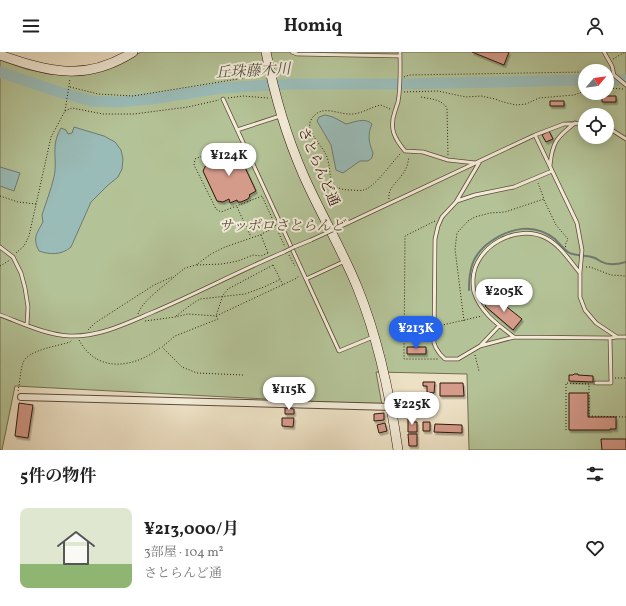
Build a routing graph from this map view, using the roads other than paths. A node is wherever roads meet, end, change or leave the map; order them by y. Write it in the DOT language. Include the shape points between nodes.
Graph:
graph roads {
  1 [pos="133,52"];
  2 [pos="266,52"];
  3 [pos="292,52"];
  4 [pos="604,52"];
  5 [pos="400,54"];
  6 [pos="0,55"];
  7 [pos="626,85"];
  8 [pos="223,99"];
  9 [pos="282,116"];
  10 [pos="577,122"];
  11 [pos="238,130"];
  12 [pos="614,132"];
  13 [pos="535,135"];
  14 [pos="626,139"];
  15 [pos="478,163"];
  16 [pos="550,167"];
  17 [pos="552,171"];
  18 [pos="456,202"];
  19 [pos="0,247"];
  20 [pos="346,260"];
  21 [pos="580,273"];
  22 [pos="306,280"];
  23 [pos="0,315"];
  24 [pos="27,325"];
  25 [pos="499,326"];
  26 [pos="375,337"];
  27 [pos="514,337"];
  28 [pos="617,337"];
  29 [pos="626,337"];
  30 [pos="610,338"];
  31 [pos="480,346"];
  32 [pos="596,383"];
  33 [pos="20,394"];
  34 [pos="392,407"];
  35 [pos="398,450"];
  1 -- 6 [label="street" via="105,66 71,72 34,67"];
  2 -- 9 [label="street, さとらんど通" via="272,96"];
  3 -- 5 [label="lane"];
  4 -- 7 [label="lane" via="614,75"];
  5 -- 15 [label="lane" via="398,102 392,127 394,136 405,151 424,152 448,160"];
  8 -- 11 [label="lane"];
  9 -- 11 [label="lane"];
  9 -- 20 [label="street, さとらんど通" via="303,173"];
  10 -- 13 [label="lane"];
  10 -- 16 [label="lane" via="555,142"];
  11 -- 22 [label="lane"];
  12 -- 14 [label="lane"];
  13 -- 15 [label="lane"];
  13 -- 16 [label="lane"];
  15 -- 18 [label="lane"];
  15 -- 24 [label="lane, bridge" via="118,327 77,336 52,333"];
  16 -- 17 [label="lane"];
  17 -- 18 [label="lane" via="514,187 475,195"];
  17 -- 21 [label="lane" via="577,223 582,251"];
  18 -- 31 [label="lane" via="442,217 435,239 436,348 445,358 458,359"];
  19 -- 24 [label="lane" via="13,257 20,273 28,307"];
  20 -- 22 [label="lane"];
  20 -- 26 [label="street, さとらんど通"];
  21 -- 25 [label="lane" via="547,238 521,232 505,237 480,257 473,274 473,291 480,308"];
  21 -- 28 [label="lane" via="580,297 585,310 596,323"];
  22 -- 26 [label="lane" via="339,351"];
  23 -- 24 [label="lane"];
  25 -- 27 [label="lane"];
  25 -- 31 [label="lane"];
  26 -- 34 [label="street, さとらんど通"];
  27 -- 30 [label="lane"];
  27 -- 31 [label="lane"];
  28 -- 29 [label="lane"];
  28 -- 30 [label="lane"];
  30 -- 32 [label="lane" via="611,383"];
  33 -- 34 [label="street"];
  34 -- 35 [label="street, さとらんど通"];
}
